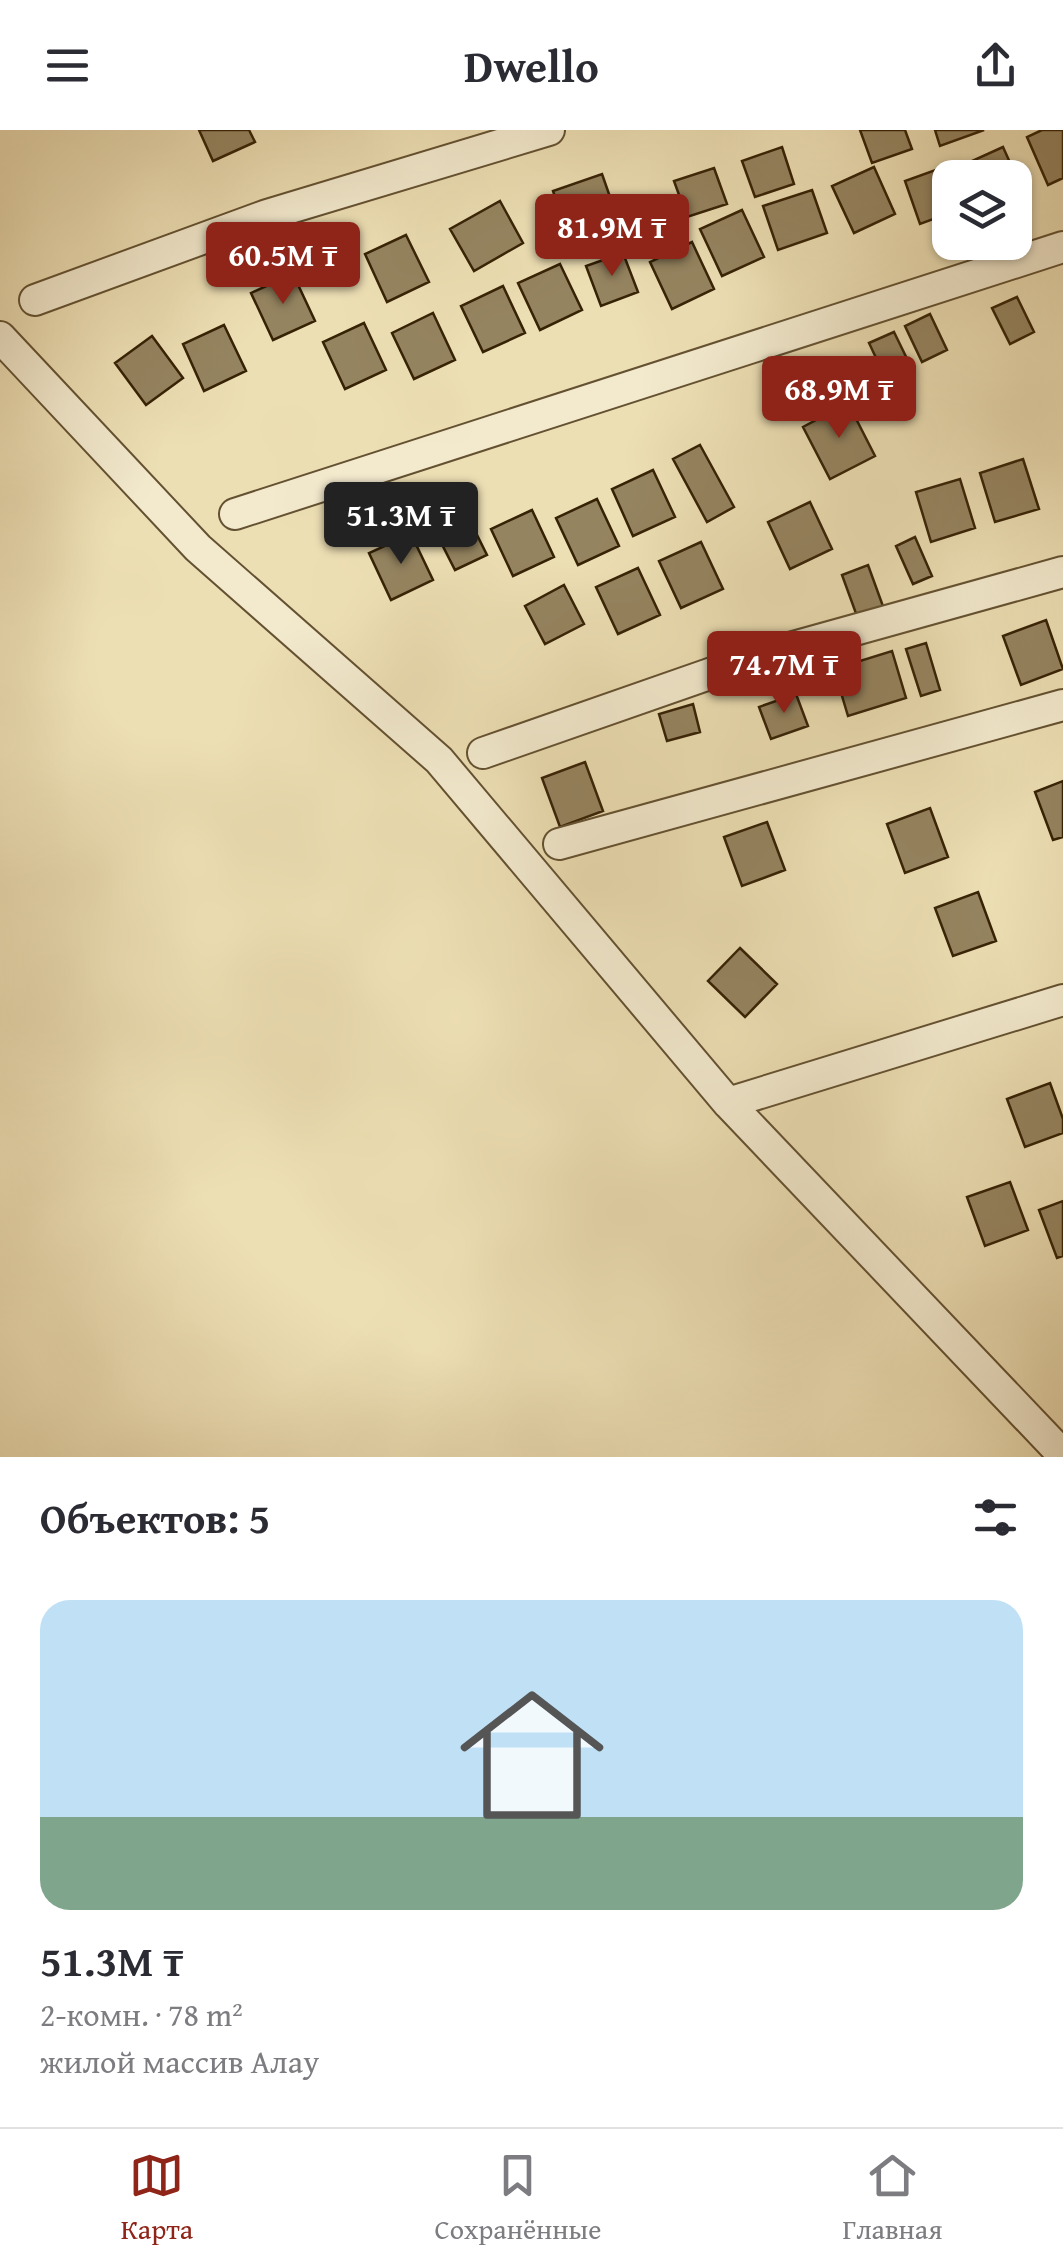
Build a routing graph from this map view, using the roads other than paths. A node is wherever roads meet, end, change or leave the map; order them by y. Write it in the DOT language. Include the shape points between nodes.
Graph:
graph roads {
  1 [pos="549,130"];
  2 [pos="1063,246"];
  3 [pos="34,300"];
  4 [pos="0,337"];
  5 [pos="235,514"];
  6 [pos="1063,572"];
  7 [pos="1063,705"];
  8 [pos="483,753"];
  9 [pos="559,844"];
  10 [pos="1063,1000"];
  11 [pos="728,1103"];
  12 [pos="1063,1454"];
  1 -- 3 [label="street" via="267,215"];
  2 -- 5 [label="street"];
  4 -- 11 [label="street" via="198,548 440,760"];
  6 -- 8 [label="street" via="761,656"];
  7 -- 9 [label="street"];
  10 -- 11 [label="street"];
  11 -- 12 [label="street"];
}
